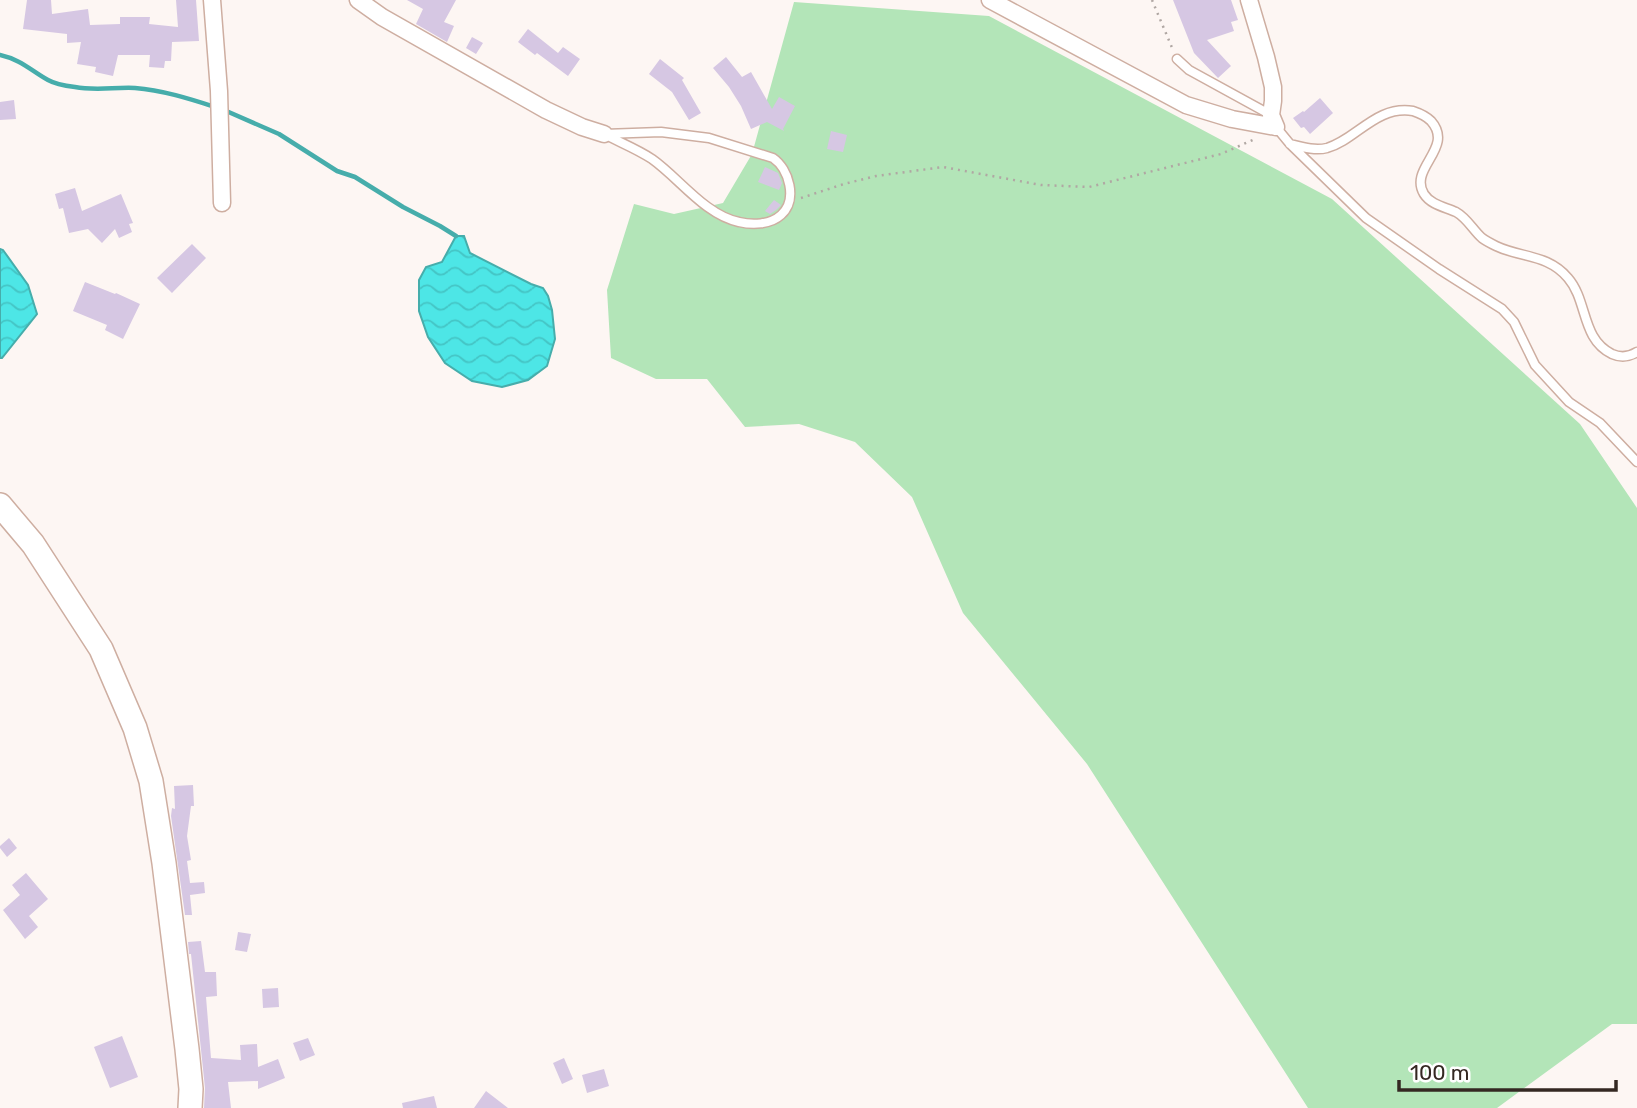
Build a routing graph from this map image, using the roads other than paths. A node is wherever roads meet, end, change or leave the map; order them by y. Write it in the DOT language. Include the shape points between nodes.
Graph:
graph roads {
  1 [pos="212,0"];
  2 [pos="358,0"];
  3 [pos="990,0"];
  4 [pos="1249,0"];
  5 [pos="1177,59"];
  6 [pos="1273,121"];
  7 [pos="604,134"];
  8 [pos="1290,144"];
  9 [pos="222,203"];
  10 [pos="1637,352"];
  11 [pos="1637,462"];
  12 [pos="0,505"];
  13 [pos="190,1108"];
  1 -- 9 [label="street"];
  2 -- 7 [label="street" via="547,110"];
  3 -- 6 [label="street" via="1186,105 1232,119"];
  4 -- 6 [label="street" via="1273,87"];
  5 -- 6 [label="lane"];
  6 -- 8 [label="lane"];
  7 -- 7 [label="lane" via="661,132 709,138 773,158 787,174 789,202 781,215 767,222 736,222 701,201 652,159"];
  8 -- 10 [label="lane" via="1327,148 1374,119 1403,110 1419,113 1438,133 1420,184 1430,201 1466,219 1483,239 1552,264 1569,279 1596,340 1620,357"];
  8 -- 11 [label="lane" via="1366,218 1502,309 1514,322 1535,365"];
  12 -- 13 [label="street" via="33,544 101,649 135,728 151,781 164,863"];
}
